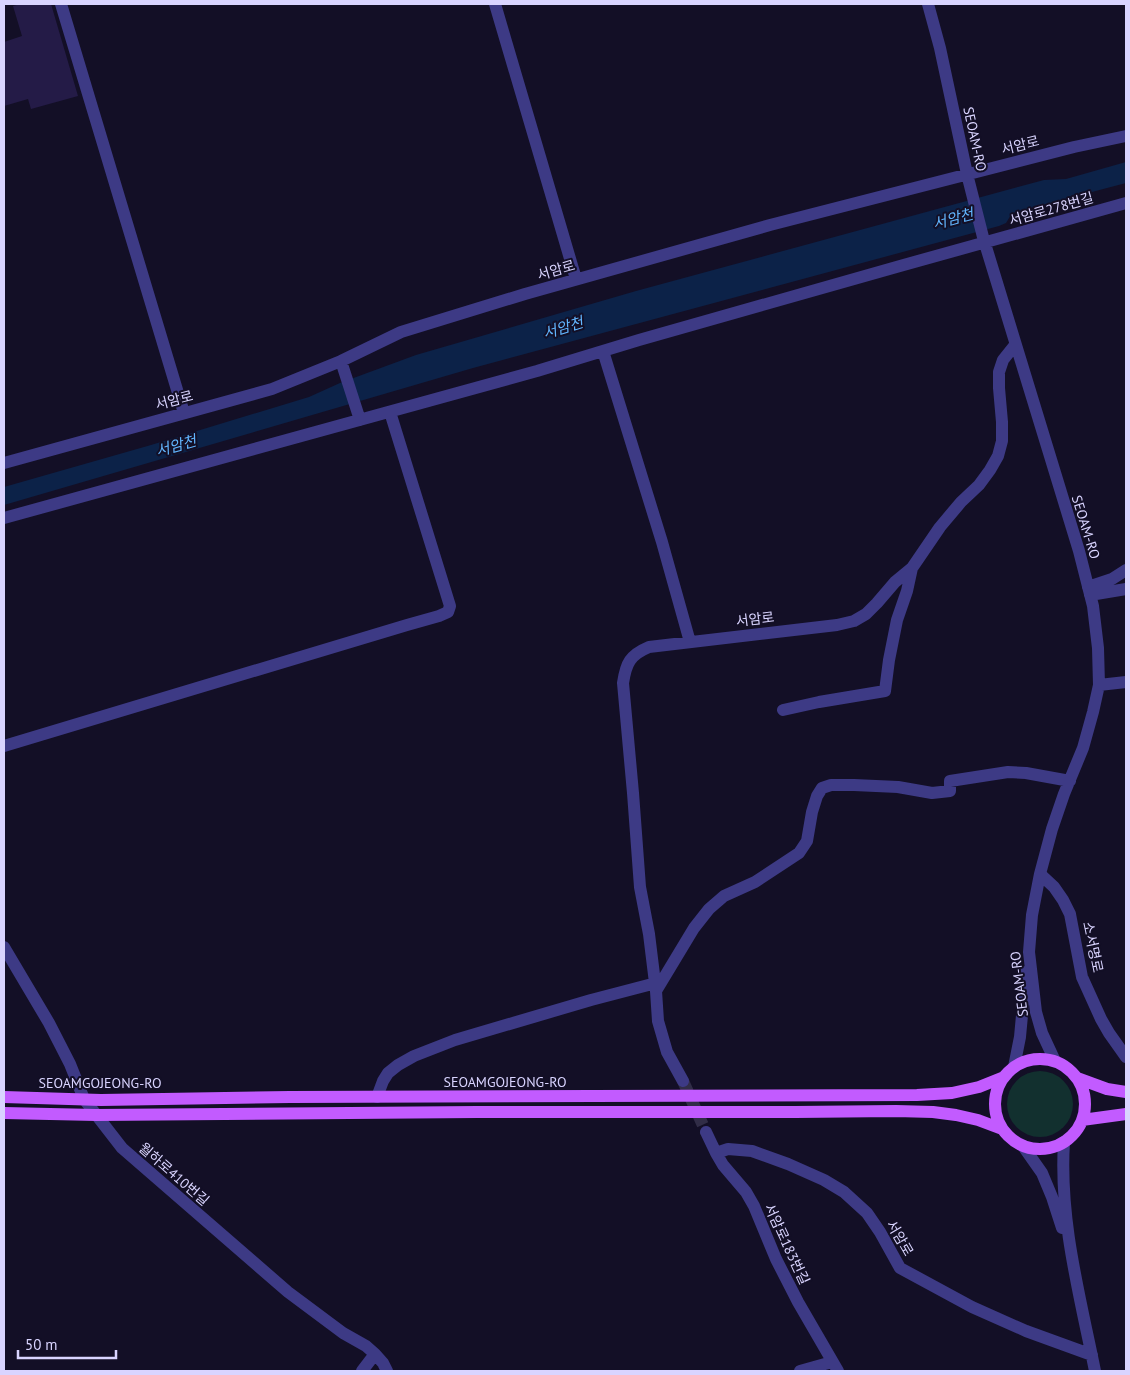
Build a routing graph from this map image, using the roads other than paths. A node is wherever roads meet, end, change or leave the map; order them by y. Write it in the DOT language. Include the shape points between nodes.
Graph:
graph roads {
  1 [pos="61,4"];
  2 [pos="495,4"];
  3 [pos="928,4"];
  4 [pos="1126,136"];
  5 [pos="967,174"];
  6 [pos="1126,203"];
  7 [pos="984,240"];
  8 [pos="576,279"];
  9 [pos="1015,344"];
  10 [pos="603,351"];
  11 [pos="342,364"];
  12 [pos="390,412"];
  13 [pos="184,413"];
  14 [pos="358,416"];
  15 [pos="4,463"];
  16 [pos="4,518"];
  17 [pos="912,568"];
  18 [pos="1126,570"];
  19 [pos="1126,589"];
  20 [pos="1089,591"];
  21 [pos="690,642"];
  22 [pos="1126,682"];
  23 [pos="1099,686"];
  24 [pos="783,710"];
  25 [pos="4,746"];
  26 [pos="1070,780"];
  27 [pos="1040,874"];
  28 [pos="4,947"];
  29 [pos="1029,952"];
  30 [pos="656,987"];
  31 [pos="1124,1051"];
  32 [pos="1055,1061"];
  33 [pos="1014,1067"];
  34 [pos="1004,1077"];
  35 [pos="1077,1078"];
  36 [pos="683,1081"];
  37 [pos="1126,1092"];
  38 [pos="4,1097"];
  39 [pos="377,1097"];
  40 [pos="84,1099"];
  41 [pos="4,1112"];
  42 [pos="1126,1114"];
  43 [pos="96,1115"];
  44 [pos="1082,1120"];
  45 [pos="1002,1129"];
  46 [pos="706,1132"];
  47 [pos="1064,1142"];
  48 [pos="1023,1146"];
  49 [pos="716,1153"];
  50 [pos="1072,1256"];
  51 [pos="376,1354"];
  52 [pos="1092,1355"];
  53 [pos="835,1367"];
  54 [pos="362,1371"];
  55 [pos="387,1371"];
  56 [pos="800,1371"];
  57 [pos="1095,1371"];
  1 -- 13 [label="street"];
  2 -- 8 [label="street"];
  3 -- 5 [label="street, SEOAM-RO"];
  4 -- 5 [label="street, 서암로"];
  5 -- 7 [label="street, SEOAM-RO"];
  5 -- 8 [label="street, 서암로"];
  6 -- 7 [label="street, 서암로278번길"];
  7 -- 9 [label="street, SEOAM-RO"];
  7 -- 10 [label="street, 서암로278번길"];
  8 -- 11 [label="street, 서암로" via="401,332"];
  9 -- 17 [label="street, 서암로" via="999,372 1002,441 998,456 979,485 940,527"];
  9 -- 20 [label="street, SEOAM-RO"];
  10 -- 12 [label="street, 서암로278번길"];
  10 -- 21 [label="street"];
  11 -- 13 [label="street, 서암로" via="272,389"];
  11 -- 14 [label="street"];
  12 -- 14 [label="street, 서암로278번길"];
  12 -- 25 [label="street" via="450,606 448,612"];
  13 -- 15 [label="street, 서암로"];
  14 -- 16 [label="street, 서암로278번길"];
  17 -- 21 [label="street, 서암로" via="866,614 854,621"];
  17 -- 24 [label="street" via="897,620 885,691"];
  18 -- 20 [label="street"];
  19 -- 20 [label="street"];
  20 -- 23 [label="street, SEOAM-RO" via="1098,648"];
  21 -- 30 [label="street, 서암로" via="639,651 628,664 623,683 640,887"];
  22 -- 23 [label="street"];
  23 -- 26 [label="street, SEOAM-RO" via="1083,748"];
  26 -- 27 [label="street, SEOAM-RO"];
  26 -- 30 [label="street" via="1008,772 950,780 950,791 932,793 898,787 831,785 822,788 812,812 807,841 799,853 755,882 724,896 709,909"];
  27 -- 29 [label="street, SEOAM-RO"];
  27 -- 31 [label="street, 소서명로" via="1054,887 1070,914 1082,977 1101,1020"];
  28 -- 40 [label="street, 월하로410번길" via="49,1024"];
  29 -- 32 [label="street, SEOAM-RO" via="1036,1012"];
  29 -- 33 [label="street"];
  30 -- 36 [label="street, 서암로" via="662,1037"];
  30 -- 39 [label="street" via="591,1000 455,1040 414,1056 388,1073"];
  32 -- 33 [label="main road" via="1027,1061"];
  32 -- 35 [label="main road"];
  33 -- 34 [label="main road"];
  34 -- 39 [label="main road, SEOAMGOJEONG-RO" via="952,1094"];
  34 -- 45 [label="main road" via="994,1104"];
  35 -- 37 [label="main road"];
  35 -- 44 [label="main road" via="1085,1104"];
  38 -- 40 [label="main road, SEOAMGOJEONG-RO"];
  39 -- 40 [label="main road, SEOAMGOJEONG-RO"];
  40 -- 43 [label="street, 월하로410번길"];
  41 -- 43 [label="main road"];
  42 -- 44 [label="main road"];
  43 -- 45 [label="main road" via="896,1110 956,1115"];
  43 -- 51 [label="street, 월하로410번길" via="122,1148 288,1292"];
  44 -- 47 [label="main road"];
  45 -- 48 [label="main road"];
  46 -- 49 [label="street, 서암로183번길"];
  47 -- 48 [label="main road" via="1051,1148"];
  47 -- 50 [label="street" via="1062,1169"];
  48 -- 50 [label="street" via="1042,1173"];
  49 -- 52 [label="street, 서암로" via="728,1149 752,1151 824,1180 844,1192 867,1213 900,1268 972,1307"];
  49 -- 53 [label="street, 서암로183번길" via="754,1206 776,1259"];
  50 -- 52 [label="street"];
  51 -- 54 [label="street"];
  51 -- 55 [label="street, 월하로410번길"];
  52 -- 57 [label="street"];
  53 -- 56 [label="street"];
}
